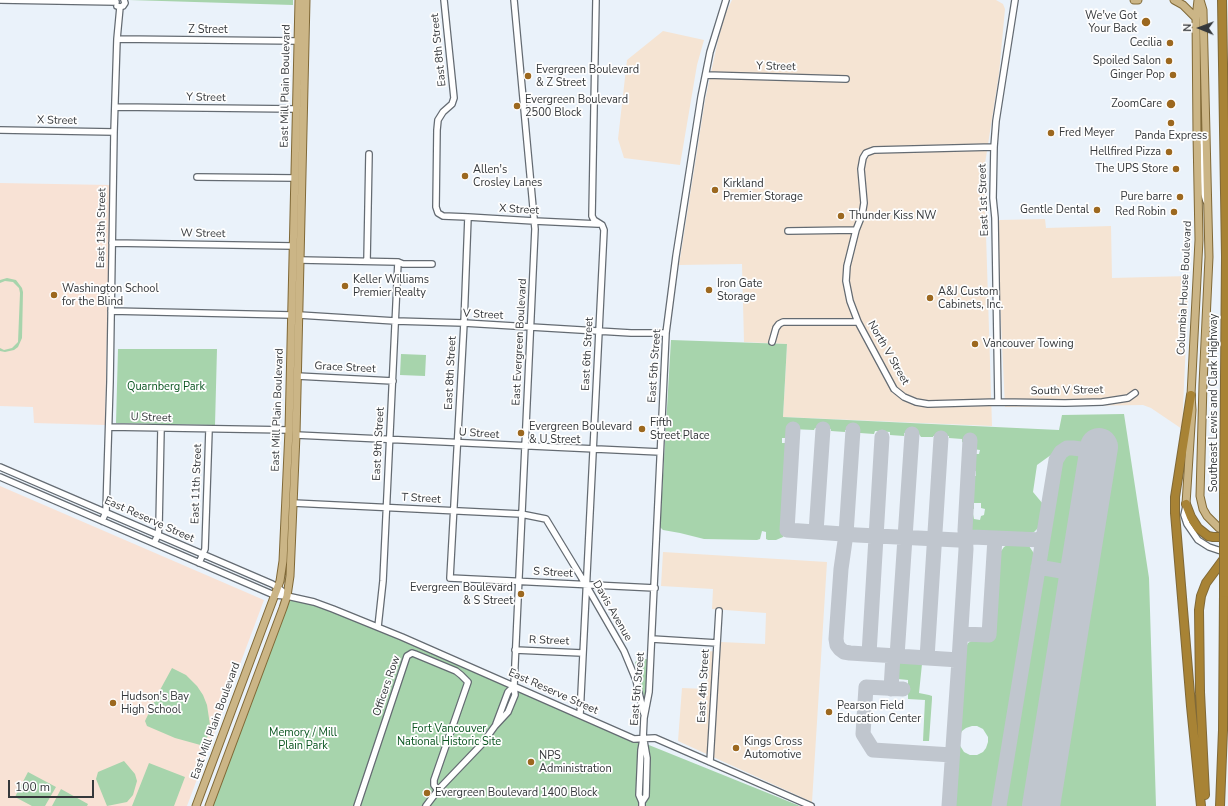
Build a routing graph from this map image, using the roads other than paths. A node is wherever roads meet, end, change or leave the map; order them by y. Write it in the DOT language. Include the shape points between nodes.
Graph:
graph roads {
  1 [pos="0,0"];
  2 [pos="124,0"];
  3 [pos="299,0"];
  4 [pos="306,0"];
  5 [pos="444,0"];
  6 [pos="514,0"];
  7 [pos="596,0"];
  8 [pos="726,0"];
  9 [pos="1015,0"];
  10 [pos="1134,0"];
  11 [pos="1138,0"];
  12 [pos="1174,0"];
  13 [pos="1199,0"];
  14 [pos="1222,0"];
  15 [pos="117,3"];
  16 [pos="1196,18"];
  17 [pos="117,40"];
  18 [pos="298,41"];
  19 [pos="706,75"];
  20 [pos="846,78"];
  21 [pos="115,107"];
  22 [pos="296,109"];
  23 [pos="0,130"];
  24 [pos="114,132"];
  25 [pos="1197,135"];
  26 [pos="994,147"];
  27 [pos="369,154"];
  28 [pos="198,177"];
  29 [pos="295,178"];
  30 [pos="1208,207"];
  31 [pos="438,213"];
  32 [pos="468,217"];
  33 [pos="534,221"];
  34 [pos="600,224"];
  35 [pos="788,230"];
  36 [pos="856,230"];
  37 [pos="112,243"];
  38 [pos="293,246"];
  39 [pos="300,260"];
  40 [pos="367,261"];
  41 [pos="398,262"];
  42 [pos="432,264"];
  43 [pos="110,312"];
  44 [pos="295,315"];
  45 [pos="395,321"];
  46 [pos="858,322"];
  47 [pos="464,324"];
  48 [pos="530,327"];
  49 [pos="599,331"];
  50 [pos="666,334"];
  51 [pos="772,342"];
  52 [pos="297,376"];
  53 [pos="393,381"];
  54 [pos="1136,393"];
  55 [pos="1191,395"];
  56 [pos="998,402"];
  57 [pos="109,427"];
  58 [pos="161,429"];
  59 [pos="209,430"];
  60 [pos="289,430"];
  61 [pos="296,435"];
  62 [pos="390,440"];
  63 [pos="458,443"];
  64 [pos="525,447"];
  65 [pos="593,449"];
  66 [pos="660,452"];
  67 [pos="0,467"];
  68 [pos="0,477"];
  69 [pos="293,503"];
  70 [pos="1186,504"];
  71 [pos="386,507"];
  72 [pos="454,511"];
  73 [pos="106,512"];
  74 [pos="521,514"];
  75 [pos="547,520"];
  76 [pos="102,521"];
  77 [pos="1219,528"];
  78 [pos="158,535"];
  79 [pos="1227,537"];
  80 [pos="154,543"];
  81 [pos="1228,552"];
  82 [pos="203,555"];
  83 [pos="1228,556"];
  84 [pos="199,563"];
  85 [pos="450,578"];
  86 [pos="518,582"];
  87 [pos="586,585"];
  88 [pos="277,587"];
  89 [pos="655,588"];
  90 [pos="274,595"];
  91 [pos="287,596"];
  92 [pos="719,611"];
  93 [pos="378,627"];
  94 [pos="652,639"];
  95 [pos="717,643"];
  96 [pos="515,650"];
  97 [pos="582,653"];
  98 [pos="514,686"];
  99 [pos="580,715"];
  100 [pos="644,718"];
  101 [pos="643,739"];
  102 [pos="710,762"];
  103 [pos="438,790"];
  104 [pos="642,804"];
  105 [pos="196,806"];
  106 [pos="209,806"];
  107 [pos="357,806"];
  108 [pos="426,806"];
  109 [pos="811,806"];
  110 [pos="1201,806"];
  111 [pos="1204,806"];
  112 [pos="1220,806"];
  1 -- 15 [label="street"];
  2 -- 15 [label="street" via="124,5"];
  3 -- 18 [label="main road, East Mill Plain Boulevard"];
  4 -- 39 [label="main road, East Mill Plain Boulevard"];
  5 -- 31 [label="street, East 8th Street" via="454,98 438,120"];
  6 -- 33 [label="street, East Evergreen Boulevard"];
  7 -- 34 [label="street, East 6th Street" via="592,216"];
  8 -- 19 [label="street, East 5th Street"];
  9 -- 26 [label="street, East 1st Street"];
  10 -- 11 [label="main road"];
  12 -- 16 [label="main road"];
  13 -- 16 [label="main road, Columbia House Boulevard"];
  13 -- 30 [label="main road, Columbia House Boulevard" via="1203,10"];
  14 -- 112 [label="highway, Southeast Lewis and Clark Highway, bridge" via="1226,257 1223,730"];
  15 -- 17 [label="street, East 13th Street"];
  16 -- 25 [label="main road, Columbia House Boulevard"];
  17 -- 18 [label="street, Z Street"];
  17 -- 21 [label="street, East 13th Street"];
  18 -- 22 [label="main road, East Mill Plain Boulevard"];
  19 -- 20 [label="street, Y Street"];
  19 -- 50 [label="street, East 5th Street"];
  21 -- 22 [label="street, Y Street"];
  21 -- 24 [label="street, East 13th Street"];
  22 -- 29 [label="main road, East Mill Plain Boulevard"];
  23 -- 24 [label="street, X Street"];
  24 -- 37 [label="street, East 13th Street"];
  25 -- 30 [label="street" via="1203,144 1204,194"];
  25 -- 55 [label="main road, Columbia House Boulevard" via="1199,240"];
  26 -- 36 [label="street" via="874,150 866,153 861,169 864,203"];
  26 -- 56 [label="street, East 1st Street"];
  27 -- 40 [label="street"];
  28 -- 29 [label="street"];
  29 -- 38 [label="main road, East Mill Plain Boulevard"];
  30 -- 77 [label="main road, Columbia House Boulevard" via="1209,257 1200,496 1207,516"];
  31 -- 32 [label="street, X Street" via="443,216"];
  32 -- 33 [label="street, X Street"];
  32 -- 47 [label="street, East 8th Street"];
  33 -- 34 [label="street, X Street"];
  33 -- 48 [label="street, East Evergreen Boulevard"];
  34 -- 49 [label="street, East 6th Street" via="604,230"];
  35 -- 36 [label="street"];
  36 -- 46 [label="street" via="846,281"];
  37 -- 38 [label="street, W Street"];
  37 -- 43 [label="street, East 13th Street"];
  38 -- 44 [label="main road, East Mill Plain Boulevard"];
  39 -- 40 [label="street"];
  39 -- 44 [label="main road, East Mill Plain Boulevard"];
  40 -- 41 [label="street"];
  41 -- 42 [label="street"];
  41 -- 45 [label="street, East 9th Street"];
  43 -- 44 [label="street, V Street"];
  43 -- 57 [label="street, East 13th Street"];
  44 -- 45 [label="street, V Street"];
  44 -- 52 [label="main road, East Mill Plain Boulevard"];
  44 -- 60 [label="main road, East Mill Plain Boulevard"];
  45 -- 47 [label="street, V Street"];
  45 -- 53 [label="street, East 9th Street"];
  46 -- 51 [label="street, North V Street" via="783,322 776,328"];
  46 -- 56 [label="street, North V Street" via="894,390 904,397 928,404"];
  47 -- 48 [label="street, V Street"];
  47 -- 63 [label="street, East 8th Street"];
  48 -- 49 [label="street, V Street"];
  48 -- 64 [label="street, East Evergreen Boulevard"];
  49 -- 50 [label="street, V Street"];
  49 -- 65 [label="street, East 6th Street"];
  50 -- 66 [label="street, East 5th Street"];
  52 -- 53 [label="street, Grace Street"];
  52 -- 61 [label="main road, East Mill Plain Boulevard"];
  53 -- 62 [label="street, East 9th Street"];
  54 -- 56 [label="street, South V Street" via="1128,398 1102,402"];
  55 -- 70 [label="main road, Columbia House Boulevard"];
  55 -- 110 [label="highway" via="1175,497 1175,513"];
  57 -- 58 [label="street, U Street"];
  57 -- 73 [label="street, East 13th Street"];
  58 -- 59 [label="street, U Street"];
  58 -- 78 [label="street"];
  59 -- 60 [label="street, U Street"];
  59 -- 82 [label="street, East 11th Street"];
  60 -- 88 [label="main road, East Mill Plain Boulevard" via="283,561"];
  61 -- 62 [label="street, U Street"];
  61 -- 69 [label="main road, East Mill Plain Boulevard"];
  62 -- 63 [label="street, U Street"];
  62 -- 71 [label="street, East 9th Street"];
  63 -- 64 [label="street, U Street"];
  63 -- 72 [label="street, East 8th Street"];
  64 -- 65 [label="street, U Street"];
  64 -- 74 [label="street, East Evergreen Boulevard"];
  65 -- 66 [label="street, U Street"];
  65 -- 87 [label="street, East 6th Street"];
  66 -- 89 [label="street, East 5th Street"];
  67 -- 73 [label="street, East Reserve Street"];
  68 -- 76 [label="street, East Reserve Street"];
  69 -- 71 [label="street, T Street"];
  69 -- 91 [label="main road, East Mill Plain Boulevard"];
  70 -- 79 [label="highway" via="1198,528 1208,536"];
  70 -- 81 [label="street, Columbia House Boulevard" via="1184,515 1198,540 1209,547"];
  71 -- 72 [label="street, T Street"];
  71 -- 93 [label="street, East 9th Street"];
  72 -- 74 [label="street, T Street"];
  72 -- 85 [label="street, East 8th Street"];
  73 -- 76 [label="street, East 13th Street"];
  73 -- 78 [label="street, East Reserve Street"];
  74 -- 75 [label="street, T Street"];
  74 -- 86 [label="street, East Evergreen Boulevard"];
  75 -- 87 [label="street, Davis Avenue"];
  76 -- 80 [label="street, East Reserve Street"];
  77 -- 79 [label="highway"];
  78 -- 80 [label="street"];
  78 -- 82 [label="street, East Reserve Street"];
  80 -- 84 [label="street, East Reserve Street"];
  82 -- 84 [label="street, East 11th Street"];
  82 -- 88 [label="street, East Reserve Street"];
  83 -- 111 [label="highway" via="1222,560 1206,583 1198,610"];
  84 -- 90 [label="street, East Reserve Street"];
  85 -- 86 [label="street, S Street"];
  86 -- 87 [label="street, S Street"];
  86 -- 96 [label="street, East Evergreen Boulevard"];
  87 -- 89 [label="street, S Street"];
  87 -- 97 [label="street, East 6th Street"];
  87 -- 100 [label="street, Davis Avenue" via="624,651 636,680"];
  88 -- 90 [label="main road, East Mill Plain Boulevard"];
  88 -- 91 [label="street, East Reserve Street"];
  89 -- 94 [label="street, East 5th Street"];
  90 -- 91 [label="street, East Reserve Street"];
  90 -- 105 [label="main road, East Mill Plain Boulevard"];
  91 -- 93 [label="street, East Reserve Street" via="314,602"];
  91 -- 106 [label="main road, East Mill Plain Boulevard"];
  92 -- 95 [label="street, East 4th Street"];
  93 -- 98 [label="street, East Reserve Street"];
  94 -- 95 [label="street"];
  94 -- 100 [label="street, East 5th Street" via="649,695"];
  95 -- 102 [label="street, East 4th Street"];
  96 -- 97 [label="street, R Street"];
  96 -- 98 [label="street, East Evergreen Boulevard"];
  97 -- 99 [label="street, East 6th Street"];
  98 -- 99 [label="street, East Reserve Street"];
  98 -- 103 [label="street, East Evergreen Boulevard" via="515,696 508,712 482,744"];
  99 -- 101 [label="street, East Reserve Street" via="634,739"];
  100 -- 101 [label="street, East 5th Street"];
  101 -- 102 [label="street, East Reserve Street" via="655,738"];
  101 -- 104 [label="street, East 5th Street" via="639,795"];
  102 -- 109 [label="street, East Reserve Street"];
  103 -- 107 [label="street, Officers Row" via="434,780 468,682 456,671 415,654 409,654"];
  103 -- 108 [label="street, East Evergreen Boulevard"];
}
